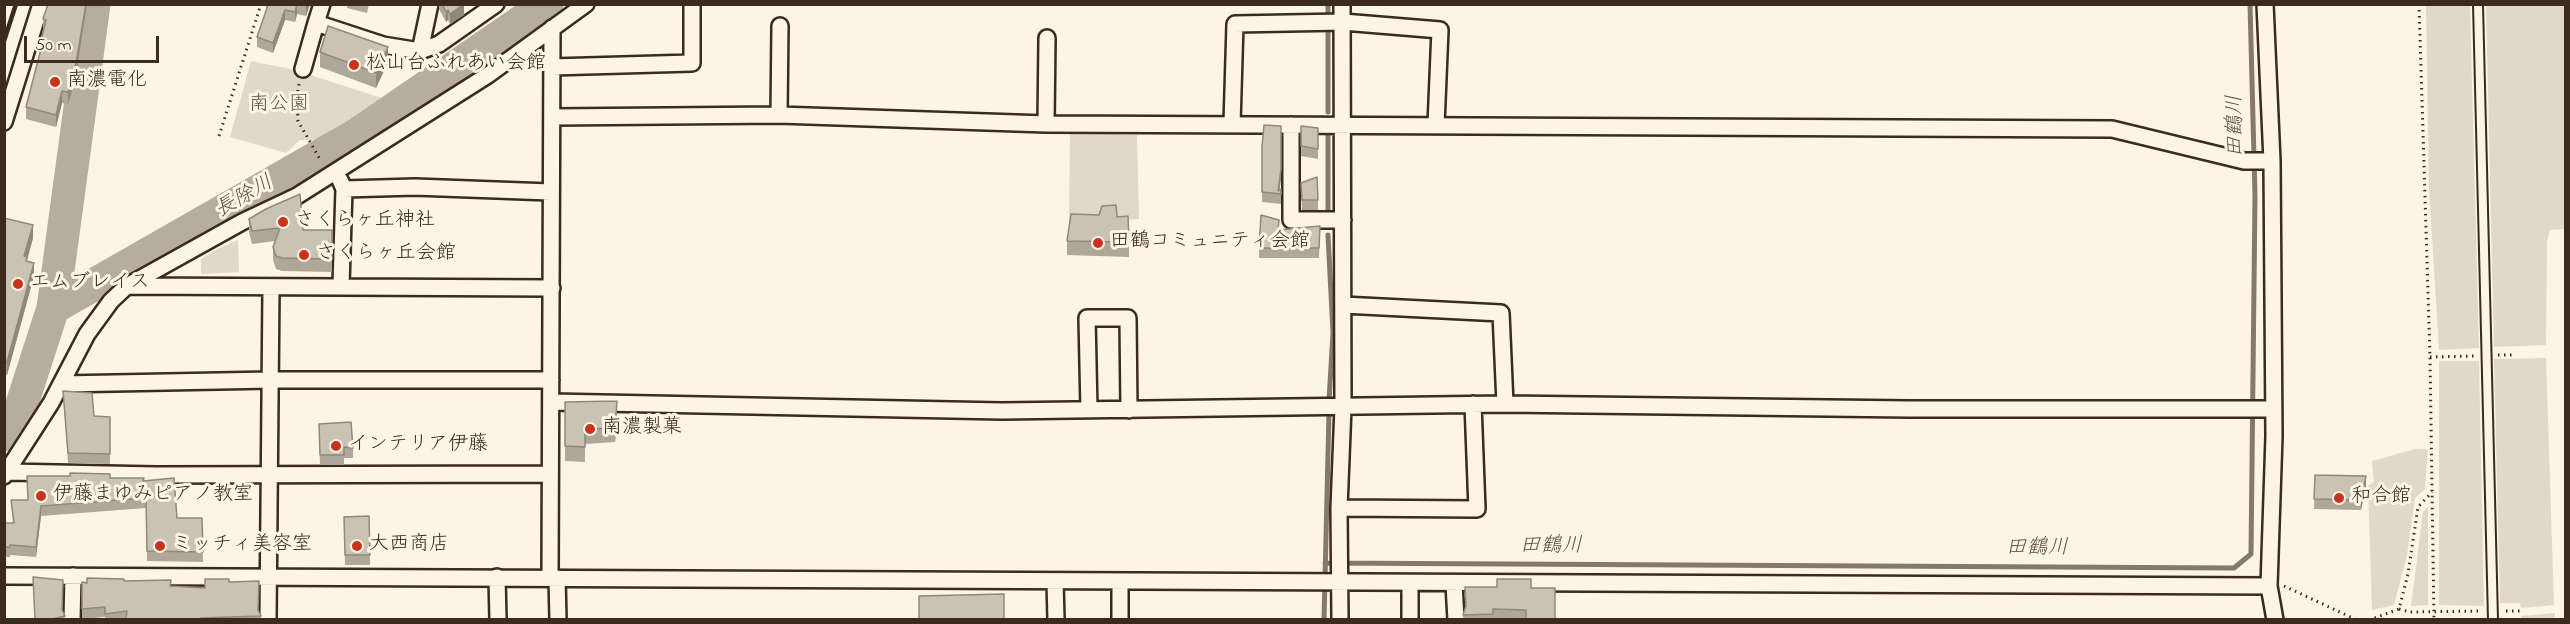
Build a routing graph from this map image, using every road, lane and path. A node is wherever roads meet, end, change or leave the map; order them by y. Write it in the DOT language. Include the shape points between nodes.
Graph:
graph roads {
  1 [pos="41,4"];
  2 [pos="261,4"];
  3 [pos="322,4"];
  4 [pos="430,4"];
  5 [pos="496,4"];
  6 [pos="586,4"];
  7 [pos="692,4"];
  8 [pos="1342,4"];
  9 [pos="2265,4"];
  10 [pos="2419,4"];
  11 [pos="2478,4"];
  12 [pos="1343,22"];
  13 [pos="316,23"];
  14 [pos="780,26"];
  15 [pos="552,28"];
  16 [pos="1047,38"];
  17 [pos="420,51"];
  18 [pos="552,67"];
  19 [pos="303,69"];
  20 [pos="779,115"];
  21 [pos="553,117"];
  22 [pos="4,122"];
  23 [pos="1046,124"];
  24 [pos="1232,124"];
  25 [pos="1291,125"];
  26 [pos="1342,125"];
  27 [pos="1436,125"];
  28 [pos="219,136"];
  29 [pos="2269,161"];
  30 [pos="332,174"];
  31 [pos="344,189"];
  32 [pos="550,192"];
  33 [pos="1342,220"];
  34 [pos="341,285"];
  35 [pos="127,286"];
  36 [pos="271,288"];
  37 [pos="552,288"];
  38 [pos="1343,305"];
  39 [pos="2514,355"];
  40 [pos="2486,356"];
  41 [pos="2430,357"];
  42 [pos="271,380"];
  43 [pos="551,380"];
  44 [pos="63,384"];
  45 [pos="552,402"];
  46 [pos="1473,404"];
  47 [pos="1505,404"];
  48 [pos="1343,407"];
  49 [pos="2270,409"];
  50 [pos="1089,410"];
  51 [pos="1129,410"];
  52 [pos="6,474"];
  53 [pos="550,474"];
  54 [pos="270,475"];
  55 [pos="2432,492"];
  56 [pos="1339,508"];
  57 [pos="4,576"];
  58 [pos="72,576"];
  59 [pos="268,577"];
  60 [pos="497,577"];
  61 [pos="553,578"];
  62 [pos="1055,581"];
  63 [pos="1338,581"];
  64 [pos="1120,582"];
  65 [pos="2269,582"];
  66 [pos="1410,584"];
  67 [pos="1454,584"];
  68 [pos="2399,609"];
  69 [pos="2434,611"];
  70 [pos="2521,611"];
  71 [pos="2493,615"];
  72 [pos="72,620"];
  73 [pos="268,620"];
  74 [pos="498,620"];
  75 [pos="558,620"];
  76 [pos="1056,620"];
  77 [pos="1120,620"];
  78 [pos="1340,620"];
  79 [pos="1410,620"];
  80 [pos="1456,620"];
  81 [pos="2275,620"];
  82 [pos="2357,620"];
  83 [pos="2369,620"];
  84 [pos="2434,620"];
  1 -- 22 [label="street"];
  2 -- 28 [label="path"];
  3 -- 13 [label="street"];
  4 -- 17 [label="street"];
  5 -- 17 [label="street" via="439,44"];
  6 -- 15 [label="street"];
  7 -- 18 [label="street" via="692,63"];
  8 -- 12 [label="street"];
  9 -- 29 [label="street"];
  10 -- 41 [label="path"];
  11 -- 40 [label="lane"];
  12 -- 24 [label="street" via="1235,24"];
  12 -- 26 [label="street"];
  12 -- 27 [label="street" via="1440,30"];
  13 -- 17 [label="street" via="383,45"];
  13 -- 19 [label="street"];
  14 -- 20 [label="street"];
  15 -- 18 [label="street"];
  15 -- 30 [label="street" via="488,75"];
  16 -- 23 [label="street"];
  18 -- 21 [label="street"];
  19 -- 30 [label="path" via="297,96 298,121"];
  20 -- 21 [label="street"];
  20 -- 23 [label="street"];
  21 -- 32 [label="street"];
  23 -- 24 [label="street"];
  24 -- 25 [label="street"];
  25 -- 26 [label="street"];
  25 -- 33 [label="street" via="1291,220"];
  26 -- 27 [label="street"];
  26 -- 33 [label="street"];
  27 -- 29 [label="street" via="2112,129 2244,161"];
  29 -- 49 [label="street"];
  30 -- 31 [label="street"];
  30 -- 35 [label="street"];
  31 -- 32 [label="street" via="415,187"];
  31 -- 34 [label="street"];
  32 -- 37 [label="street"];
  33 -- 38 [label="street"];
  34 -- 36 [label="street"];
  34 -- 37 [label="street"];
  35 -- 36 [label="street"];
  35 -- 44 [label="street" via="111,300 87,334"];
  36 -- 42 [label="street"];
  37 -- 43 [label="street"];
  38 -- 47 [label="street" via="1501,313"];
  38 -- 48 [label="street"];
  39 -- 40 [label="path"];
  40 -- 41 [label="path"];
  40 -- 71 [label="lane"];
  41 -- 55 [label="path"];
  42 -- 43 [label="street"];
  42 -- 44 [label="street"];
  42 -- 54 [label="street"];
  43 -- 45 [label="street"];
  44 -- 52 [label="street"];
  45 -- 50 [label="street"];
  45 -- 53 [label="street"];
  46 -- 47 [label="street"];
  46 -- 48 [label="street"];
  46 -- 56 [label="street" via="1477,509"];
  47 -- 49 [label="street"];
  48 -- 51 [label="street"];
  48 -- 56 [label="street"];
  49 -- 65 [label="street" via="2274,436"];
  50 -- 51 [label="street"];
  50 -- 51 [label="street" via="1086,318 1128,318"];
  52 -- 54 [label="street"];
  53 -- 54 [label="street"];
  53 -- 61 [label="street"];
  54 -- 59 [label="street"];
  55 -- 68 [label="path" via="2418,507"];
  55 -- 69 [label="path"];
  56 -- 63 [label="street"];
  57 -- 58 [label="street"];
  58 -- 59 [label="street"];
  58 -- 72 [label="street"];
  59 -- 60 [label="street"];
  59 -- 73 [label="street"];
  60 -- 61 [label="street"];
  60 -- 74 [label="street"];
  61 -- 62 [label="street"];
  61 -- 75 [label="street"];
  62 -- 64 [label="street"];
  62 -- 76 [label="street"];
  63 -- 64 [label="street"];
  63 -- 66 [label="street"];
  63 -- 78 [label="street"];
  64 -- 77 [label="street"];
  65 -- 67 [label="street"];
  65 -- 81 [label="street"];
  65 -- 82 [label="path"];
  66 -- 67 [label="street"];
  66 -- 79 [label="street"];
  67 -- 80 [label="street"];
  68 -- 69 [label="path"];
  68 -- 83 [label="path"];
  69 -- 71 [label="path"];
  69 -- 84 [label="path"];
  70 -- 71 [label="path"];
}
